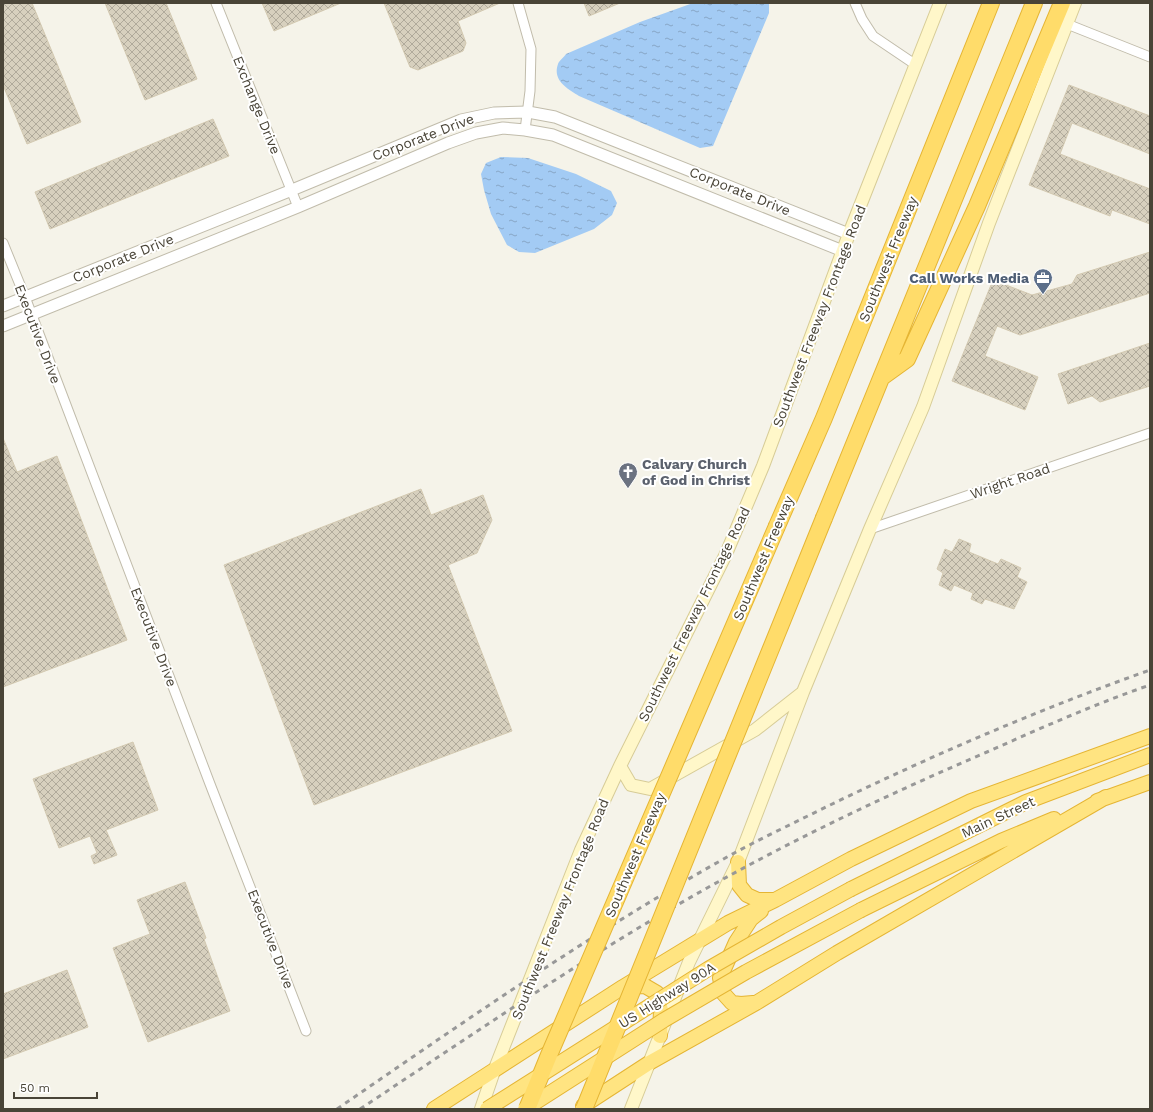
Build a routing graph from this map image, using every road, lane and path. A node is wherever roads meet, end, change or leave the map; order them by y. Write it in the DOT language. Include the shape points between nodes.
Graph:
graph roads {
  1 [pos="216,3"];
  2 [pos="518,3"];
  3 [pos="855,3"];
  4 [pos="940,3"];
  5 [pos="980,3"];
  6 [pos="991,3"];
  7 [pos="1034,3"];
  8 [pos="1062,3"];
  9 [pos="1075,3"];
  10 [pos="1067,24"];
  11 [pos="1150,56"];
  12 [pos="916,66"];
  13 [pos="528,112"];
  14 [pos="948,112"];
  15 [pos="525,130"];
  16 [pos="292,190"];
  17 [pos="298,207"];
  18 [pos="849,234"];
  19 [pos="3,243"];
  20 [pos="843,251"];
  21 [pos="25,297"];
  22 [pos="3,306"];
  23 [pos="31,314"];
  24 [pos="3,326"];
  25 [pos="882,376"];
  26 [pos="1150,433"];
  27 [pos="870,529"];
  28 [pos="803,692"];
  29 [pos="1150,736"];
  30 [pos="1150,755"];
  31 [pos="620,766"];
  32 [pos="1150,782"];
  33 [pos="1106,798"];
  34 [pos="738,862"];
  35 [pos="851,889"];
  36 [pos="775,900"];
  37 [pos="861,910"];
  38 [pos="699,940"];
  39 [pos="623,987"];
  40 [pos="756,1003"];
  41 [pos="306,1030"];
  42 [pos="660,1036"];
  43 [pos="649,1063"];
  44 [pos="494,1071"];
  45 [pos="484,1108"];
  46 [pos="434,1109"];
  47 [pos="526,1109"];
  48 [pos="578,1109"];
  49 [pos="584,1109"];
  50 [pos="631,1109"];
  1 -- 16 [label="street, Exchange Drive"];
  2 -- 13 [label="street" via="531,49"];
  3 -- 12 [label="street" via="873,36"];
  4 -- 12 [label="main road, Southwest Freeway Frontage Road"];
  5 -- 14 [label="highway"];
  6 -- 14 [label="highway, Southwest Freeway"];
  7 -- 25 [label="highway"];
  8 -- 25 [label="highway" via="977,206 907,359"];
  9 -- 10 [label="main road"];
  10 -- 11 [label="street"];
  10 -- 27 [label="main road" via="990,223 923,407"];
  12 -- 18 [label="main road, Southwest Freeway Frontage Road"];
  13 -- 15 [label="street"];
  13 -- 16 [label="street, Corporate Drive" via="494,113 461,120"];
  13 -- 18 [label="street, Corporate Drive" via="555,117"];
  14 -- 47 [label="highway, Southwest Freeway, bridge" via="824,418"];
  15 -- 17 [label="street, Corporate Drive" via="503,128 476,132"];
  15 -- 20 [label="street, Corporate Drive" via="553,135"];
  16 -- 17 [label="street, Exchange Drive"];
  16 -- 21 [label="street, Corporate Drive"];
  17 -- 23 [label="street, Corporate Drive"];
  18 -- 20 [label="main road, Southwest Freeway Frontage Road"];
  19 -- 21 [label="street, Executive Drive"];
  20 -- 31 [label="main road, Southwest Freeway Frontage Road" via="763,466 726,554"];
  21 -- 22 [label="street, Corporate Drive"];
  21 -- 23 [label="street, Executive Drive"];
  23 -- 24 [label="street, Corporate Drive"];
  23 -- 41 [label="street, Executive Drive"];
  25 -- 49 [label="highway, bridge"];
  26 -- 27 [label="street, Wright Road"];
  27 -- 28 [label="main road"];
  28 -- 31 [label="main road" via="755,730 650,789 631,785"];
  28 -- 34 [label="main road"];
  29 -- 36 [label="highway" via="971,801 851,859"];
  30 -- 35 [label="highway, Main Street" via="1026,802"];
  31 -- 44 [label="main road, Southwest Freeway Frontage Road" via="581,850"];
  32 -- 33 [label="highway, Main Street"];
  33 -- 37 [label="highway, Main Street" via="1001,841"];
  33 -- 40 [label="highway" via="837,953"];
  34 -- 36 [label="highway" via="739,885 748,895 758,900"];
  34 -- 38 [label="main road"];
  35 -- 45 [label="highway, US Highway 90A, bridge" via="708,969"];
  36 -- 38 [label="highway"];
  36 -- 40 [label="highway" via="751,919 736,942 720,978 723,993 732,1002"];
  37 -- 47 [label="highway, US Highway 90A, bridge" via="664,1020"];
  38 -- 39 [label="highway"];
  38 -- 42 [label="main road"];
  39 -- 42 [label="highway" via="645,986 657,993 661,1010"];
  39 -- 44 [label="highway"];
  40 -- 43 [label="highway"];
  42 -- 43 [label="main road"];
  43 -- 48 [label="highway"];
  43 -- 50 [label="main road"];
  44 -- 45 [label="main road, Southwest Freeway Frontage Road"];
  44 -- 46 [label="highway"];
}
